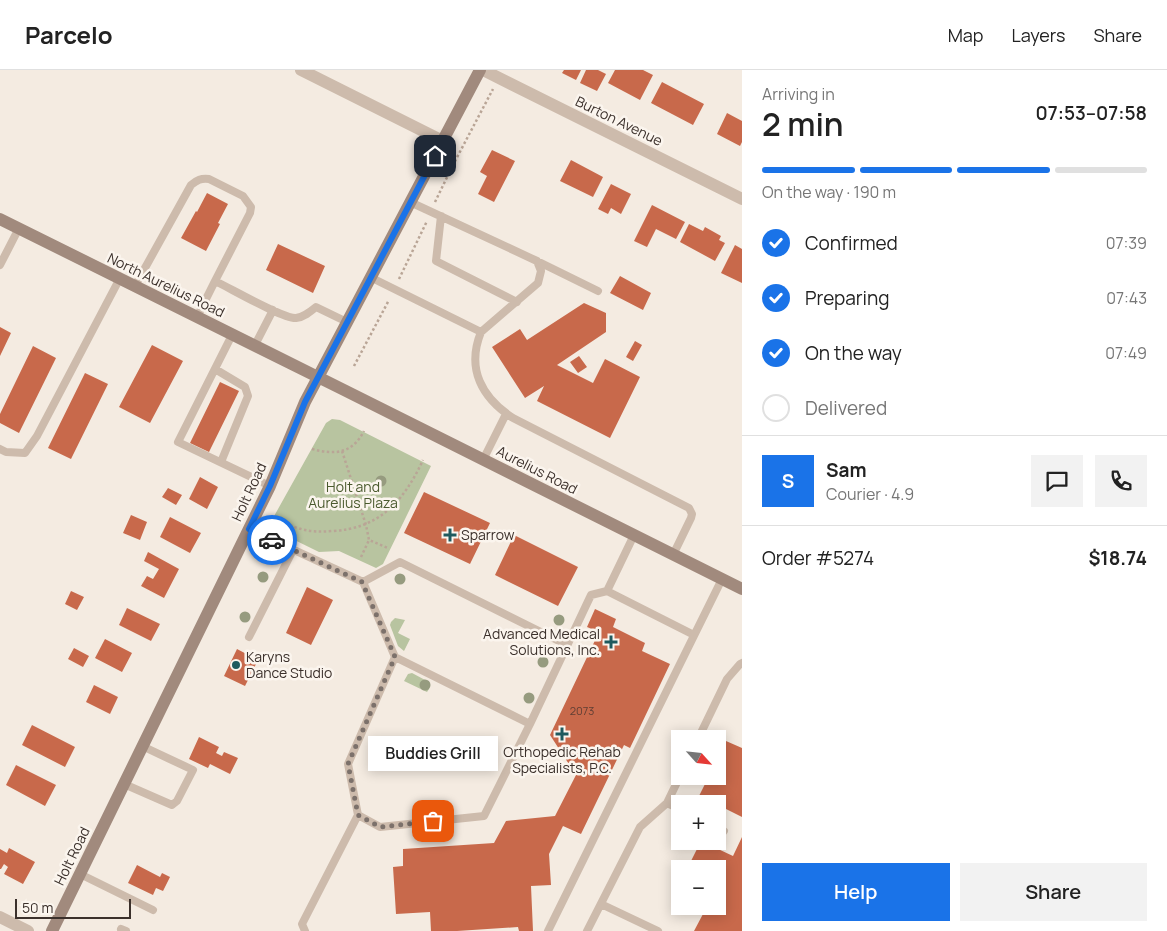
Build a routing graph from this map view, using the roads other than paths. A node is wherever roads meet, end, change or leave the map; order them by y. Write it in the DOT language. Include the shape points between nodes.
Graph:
graph roads {
  1 [pos="301,70"];
  2 [pos="482,70"];
  3 [pos="443,140"];
  4 [pos="742,199"];
  5 [pos="410,202"];
  6 [pos="441,216"];
  7 [pos="0,219"];
  8 [pos="18,228"];
  9 [pos="537,260"];
  10 [pos="0,265"];
  11 [pos="370,277"];
  12 [pos="120,278"];
  13 [pos="215,281"];
  14 [pos="135,286"];
  15 [pos="598,291"];
  16 [pos="517,302"];
  17 [pos="273,310"];
  18 [pos="197,316"];
  19 [pos="346,322"];
  20 [pos="481,332"];
  21 [pos="232,334"];
  22 [pos="255,345"];
  23 [pos="214,369"];
  24 [pos="318,377"];
  25 [pos="506,414"];
  26 [pos="0,449"];
  27 [pos="483,460"];
  28 [pos="221,462"];
  29 [pos="270,486"];
  30 [pos="249,529"];
  31 [pos="634,536"];
  32 [pos="293,550"];
  33 [pos="674,555"];
  34 [pos="722,579"];
  35 [pos="362,582"];
  36 [pos="742,590"];
  37 [pos="607,591"];
  38 [pos="694,635"];
  39 [pos="249,637"];
  40 [pos="567,646"];
  41 [pos="395,657"];
  42 [pos="742,663"];
  43 [pos="530,724"];
  44 [pos="702,730"];
  45 [pos="142,746"];
  46 [pos="124,784"];
  47 [pos="676,785"];
  48 [pos="667,803"];
  49 [pos="671,805"];
  50 [pos="358,815"];
  51 [pos="80,874"];
  52 [pos="601,904"];
  53 [pos="152,910"];
  54 [pos="0,917"];
  55 [pos="28,931"];
  56 [pos="52,931"];
  57 [pos="304,931"];
  58 [pos="548,931"];
  59 [pos="587,931"];
  60 [pos="658,931"];
  1 -- 3 [label="street"];
  2 -- 3 [label="main road, Holt Road"];
  2 -- 4 [label="street, Burton Avenue"];
  3 -- 5 [label="main road, Holt Road"];
  5 -- 6 [label="lane"];
  5 -- 11 [label="main road, Holt Road"];
  6 -- 9 [label="lane"];
  6 -- 16 [label="lane" via="436,261"];
  7 -- 8 [label="main road, North Aurelius Road"];
  8 -- 10 [label="lane"];
  8 -- 12 [label="main road, North Aurelius Road"];
  9 -- 15 [label="lane"];
  9 -- 16 [label="lane" via="541,271 538,283"];
  11 -- 19 [label="main road, Holt Road"];
  11 -- 20 [label="lane"];
  12 -- 14 [label="main road, North Aurelius Road"];
  12 -- 26 [label="lane" via="37,436 25,453"];
  13 -- 14 [label="lane" via="251,207 243,196 203,178 190,185"];
  13 -- 17 [label="lane"];
  13 -- 18 [label="lane"];
  14 -- 18 [label="main road, North Aurelius Road"];
  16 -- 20 [label="lane"];
  17 -- 19 [label="lane" via="298,318 316,307"];
  17 -- 22 [label="lane"];
  18 -- 21 [label="main road, North Aurelius Road"];
  19 -- 24 [label="main road, Holt Road"];
  20 -- 25 [label="lane" via="475,350 476,370 486,394"];
  21 -- 22 [label="main road, North Aurelius Road"];
  21 -- 23 [label="lane"];
  22 -- 24 [label="main road, North Aurelius Road"];
  23 -- 28 [label="lane" via="246,387 248,396"];
  23 -- 28 [label="lane" via="178,442"];
  24 -- 27 [label="main road, Aurelius Road"];
  24 -- 29 [label="main road, Holt Road"];
  25 -- 27 [label="lane"];
  25 -- 33 [label="lane" via="689,508 691,518"];
  27 -- 31 [label="main road, Aurelius Road"];
  28 -- 29 [label="lane"];
  29 -- 30 [label="main road, Holt Road"];
  30 -- 32 [label="lane"];
  30 -- 45 [label="main road, Holt Road"];
  31 -- 33 [label="main road, Aurelius Road"];
  31 -- 37 [label="lane"];
  32 -- 35 [label="lane"];
  32 -- 39 [label="lane"];
  33 -- 34 [label="main road, Aurelius Road"];
  34 -- 36 [label="main road, Aurelius Road"];
  34 -- 38 [label="lane"];
  35 -- 40 [label="lane" via="400,562"];
  35 -- 41 [label="lane"];
  37 -- 38 [label="lane"];
  37 -- 40 [label="lane" via="591,595"];
  38 -- 58 [label="lane"];
  40 -- 43 [label="lane"];
  41 -- 43 [label="lane"];
  41 -- 50 [label="lane" via="348,764"];
  42 -- 44 [label="lane" via="727,679"];
  43 -- 50 [label="lane" via="484,816 380,827"];
  45 -- 46 [label="main road, Holt Road"];
  45 -- 46 [label="lane" via="192,770 178,801 172,805"];
  46 -- 51 [label="main road, Holt Road"];
  47 -- 48 [label="lane"];
  48 -- 49 [label="lane"];
  48 -- 52 [label="lane" via="640,827"];
  50 -- 57 [label="lane" via="302,924"];
  51 -- 53 [label="lane"];
  51 -- 56 [label="main road, Holt Road"];
  52 -- 59 [label="lane"];
  52 -- 60 [label="lane"];
  54 -- 55 [label="street"];
}
